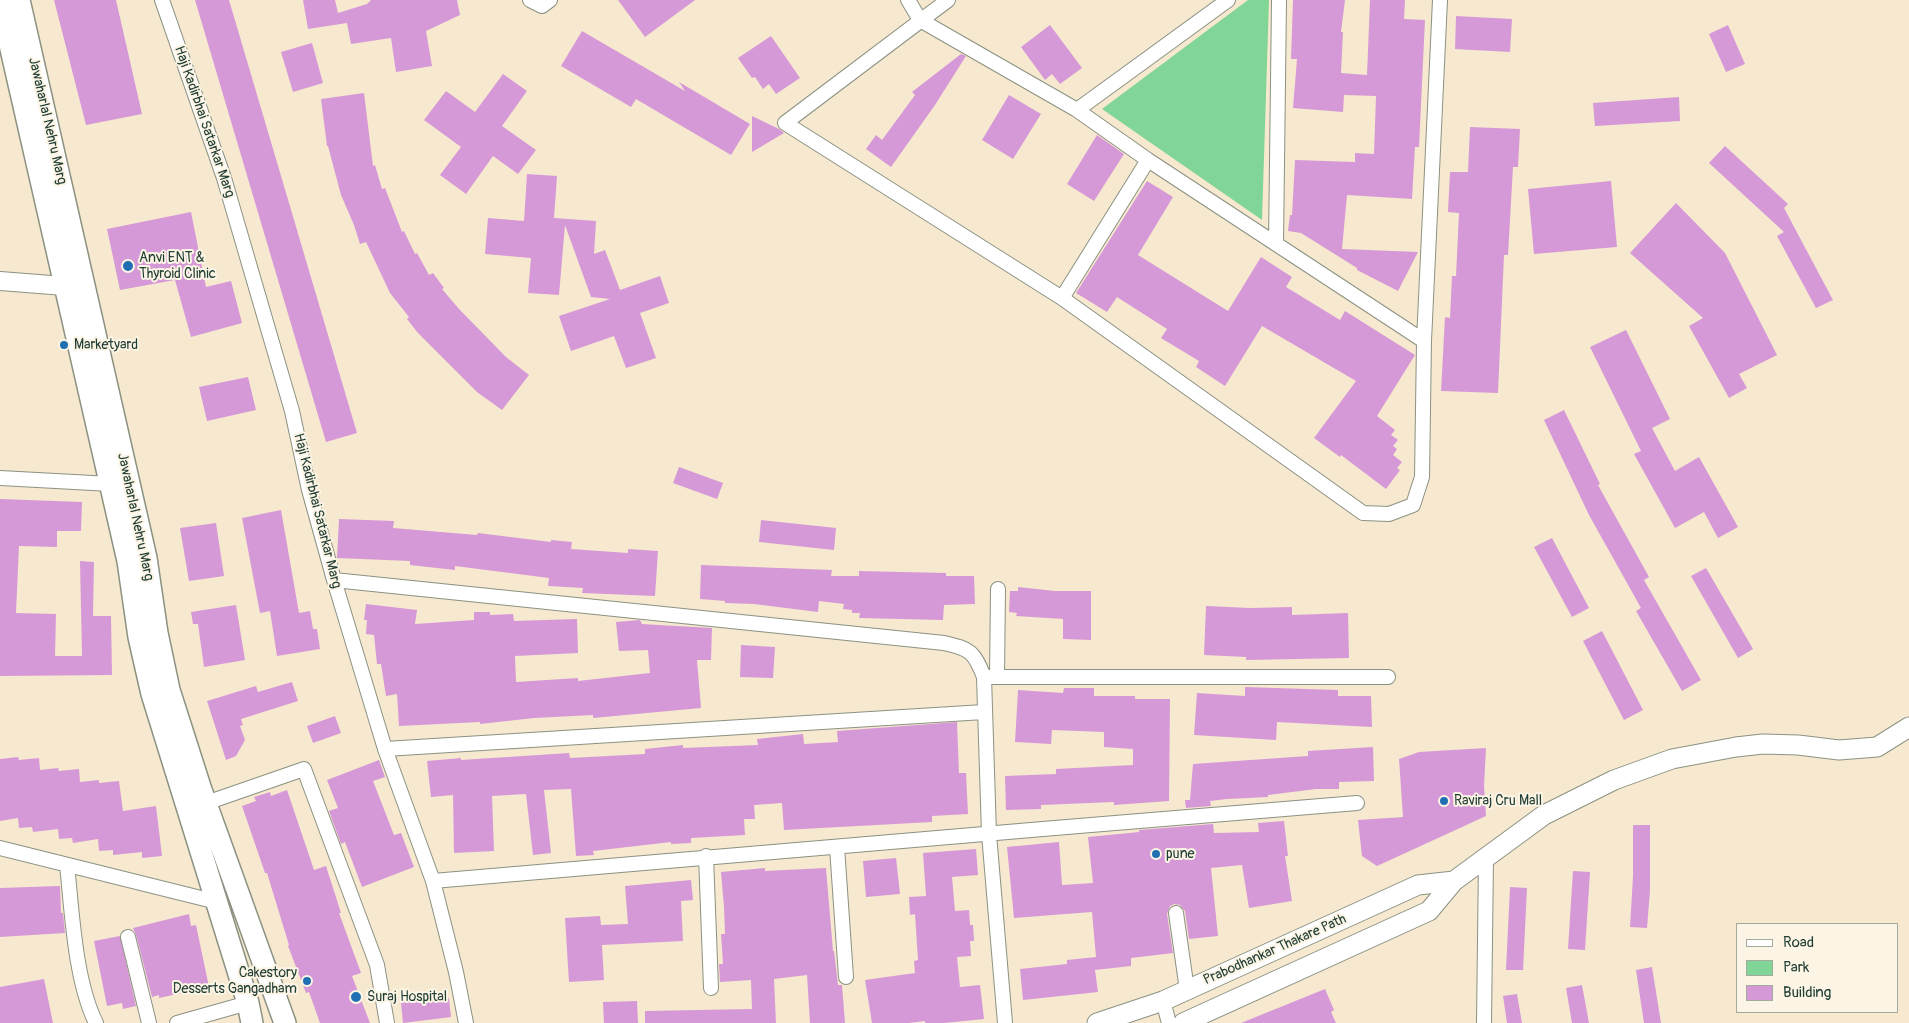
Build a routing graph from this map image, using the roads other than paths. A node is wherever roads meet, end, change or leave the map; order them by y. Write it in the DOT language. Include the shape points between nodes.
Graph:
graph roads {
  1 [pos="19,0"];
  2 [pos="162,0"];
  3 [pos="530,0"];
  4 [pos="550,0"];
  5 [pos="908,0"];
  6 [pos="948,0"];
  7 [pos="1228,0"];
  8 [pos="1279,0"];
  9 [pos="1440,0"];
  10 [pos="0,1"];
  11 [pos="920,20"];
  12 [pos="1076,110"];
  13 [pos="1148,160"];
  14 [pos="1276,244"];
  15 [pos="0,282"];
  16 [pos="75,287"];
  17 [pos="1062,298"];
  18 [pos="1424,342"];
  19 [pos="0,478"];
  20 [pos="110,484"];
  21 [pos="334,580"];
  22 [pos="998,589"];
  23 [pos="990,676"];
  24 [pos="1388,676"];
  25 [pos="984,712"];
  26 [pos="1909,727"];
  27 [pos="385,748"];
  28 [pos="196,795"];
  29 [pos="1357,804"];
  30 [pos="989,834"];
  31 [pos="837,847"];
  32 [pos="0,848"];
  33 [pos="706,856"];
  34 [pos="1486,858"];
  35 [pos="67,865"];
  36 [pos="433,882"];
  37 [pos="1454,882"];
  38 [pos="216,902"];
  39 [pos="1176,913"];
  40 [pos="128,937"];
  41 [pos="846,977"];
  42 [pos="711,988"];
  43 [pos="1187,990"];
  44 [pos="1163,1001"];
  45 [pos="250,1013"];
  46 [pos="184,1022"];
  47 [pos="96,1023"];
  48 [pos="150,1023"];
  49 [pos="285,1023"];
  50 [pos="387,1023"];
  51 [pos="466,1023"];
  52 [pos="1005,1023"];
  53 [pos="1098,1023"];
  54 [pos="1169,1023"];
  55 [pos="1183,1023"];
  56 [pos="1484,1023"];
  1 -- 16 [label="main road, Jawaharlal Nehru Marg"];
  2 -- 21 [label="street, Haji Kadirbhai Satarkar Marg" via="224,178 292,412"];
  3 -- 4 [label="street" via="542,6"];
  5 -- 11 [label="street"];
  6 -- 11 [label="street"];
  7 -- 12 [label="street"];
  8 -- 14 [label="street"];
  9 -- 18 [label="street"];
  10 -- 16 [label="main road, Jawaharlal Nehru Marg"];
  11 -- 12 [label="street"];
  11 -- 17 [label="street" via="785,123"];
  12 -- 13 [label="street"];
  13 -- 14 [label="street"];
  13 -- 17 [label="street"];
  14 -- 18 [label="street"];
  15 -- 16 [label="street"];
  16 -- 20 [label="main road, Jawaharlal Nehru Marg"];
  16 -- 28 [label="main road, Jawaharlal Nehru Marg" via="146,558 169,690"];
  17 -- 18 [label="street" via="1363,513 1390,514 1413,505 1422,477"];
  19 -- 20 [label="street"];
  20 -- 28 [label="main road, Jawaharlal Nehru Marg" via="128,561 152,694"];
  21 -- 23 [label="street" via="944,642 962,647"];
  21 -- 27 [label="street, Haji Kadirbhai Satarkar Marg"];
  22 -- 23 [label="street"];
  23 -- 24 [label="street"];
  23 -- 25 [label="street"];
  25 -- 27 [label="street"];
  25 -- 30 [label="street"];
  26 -- 34 [label="main road, Prabodhankar Thakare Path" via="1877,747 1839,750 1763,744 1672,759 1614,780 1544,815"];
  27 -- 36 [label="street, Haji Kadirbhai Satarkar Marg"];
  28 -- 38 [label="main road, Jawaharlal Nehru Marg"];
  28 -- 49 [label="main road, Jawaharlal Nehru Marg"];
  28 -- 50 [label="street" via="304,769 377,965"];
  29 -- 30 [label="street"];
  30 -- 31 [label="street"];
  30 -- 52 [label="street"];
  31 -- 33 [label="street"];
  31 -- 41 [label="street"];
  32 -- 35 [label="street"];
  33 -- 36 [label="street"];
  33 -- 42 [label="street"];
  34 -- 37 [label="main road, Prabodhankar Thakare Path"];
  34 -- 56 [label="street"];
  35 -- 38 [label="street"];
  35 -- 47 [label="street" via="75,940 89,1010"];
  36 -- 51 [label="street, Haji Kadirbhai Satarkar Marg"];
  37 -- 43 [label="main road, Prabodhankar Thakare Path" via="1418,885"];
  37 -- 55 [label="main road, Prabodhankar Thakare Path" via="1429,911"];
  38 -- 45 [label="main road, Jawaharlal Nehru Marg"];
  39 -- 43 [label="street"];
  40 -- 48 [label="street"];
  43 -- 44 [label="main road, Prabodhankar Thakare Path"];
  44 -- 53 [label="main road, Prabodhankar Thakare Path"];
  44 -- 54 [label="street"];
  45 -- 46 [label="street"];
}
